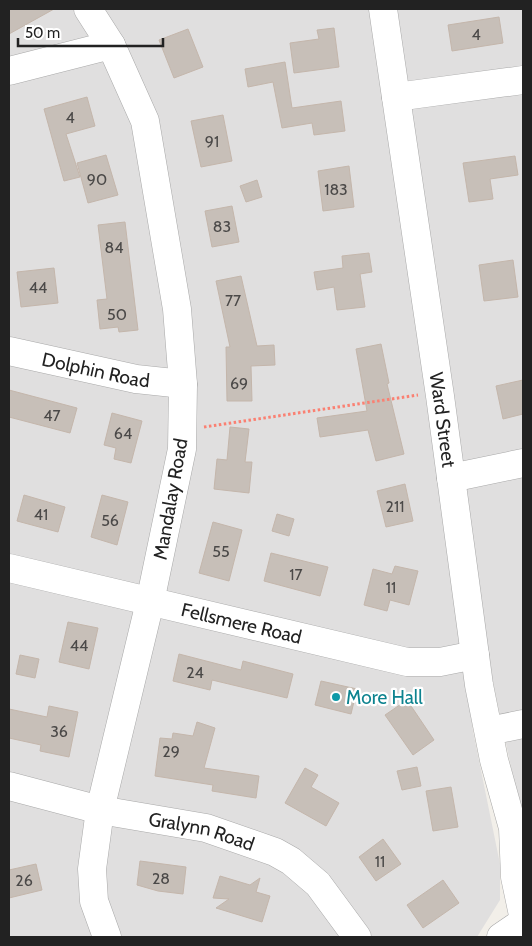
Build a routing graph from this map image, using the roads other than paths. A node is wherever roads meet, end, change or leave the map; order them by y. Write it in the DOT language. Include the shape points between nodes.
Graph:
graph roads {
  1 [pos="88,9"];
  2 [pos="383,9"];
  3 [pos="111,45"];
  4 [pos="9,71"];
  5 [pos="523,80"];
  6 [pos="396,97"];
  7 [pos="9,351"];
  8 [pos="183,384"];
  9 [pos="523,463"];
  10 [pos="451,478"];
  11 [pos="9,568"];
  12 [pos="150,602"];
  13 [pos="475,655"];
  14 [pos="523,724"];
  15 [pos="489,731"];
  16 [pos="9,786"];
  17 [pos="100,810"];
  18 [pos="518,836"];
  19 [pos="523,916"];
  20 [pos="523,922"];
  21 [pos="107,937"];
  22 [pos="357,937"];
  23 [pos="501,937"];
  1 -- 3 [label="street, Mandalay Road"];
  2 -- 6 [label="street, Ward Street"];
  3 -- 4 [label="street"];
  3 -- 8 [label="street, Mandalay Road" via="148,129 177,309"];
  5 -- 6 [label="street"];
  6 -- 10 [label="street, Ward Street"];
  7 -- 8 [label="street, Dolphin Road" via="136,379"];
  8 -- 12 [label="street, Mandalay Road" via="182,449"];
  9 -- 10 [label="street"];
  10 -- 13 [label="street, Ward Street"];
  11 -- 12 [label="street, Fellsmere Road"];
  12 -- 13 [label="street, Fellsmere Road" via="408,662 440,662"];
  12 -- 17 [label="street, Mandalay Road"];
  13 -- 15 [label="street, Ward Street"];
  14 -- 15 [label="street"];
  15 -- 18 [label="street, Ward Street"];
  16 -- 17 [label="street, Gralynn Road"];
  17 -- 21 [label="street, Mandalay Road" via="92,869 94,901"];
  17 -- 22 [label="street, Gralynn Road" via="206,828 275,852 318,884"];
  18 -- 19 [label="street, Ward Street" via="515,877"];
  20 -- 23 [label="street"];
}
